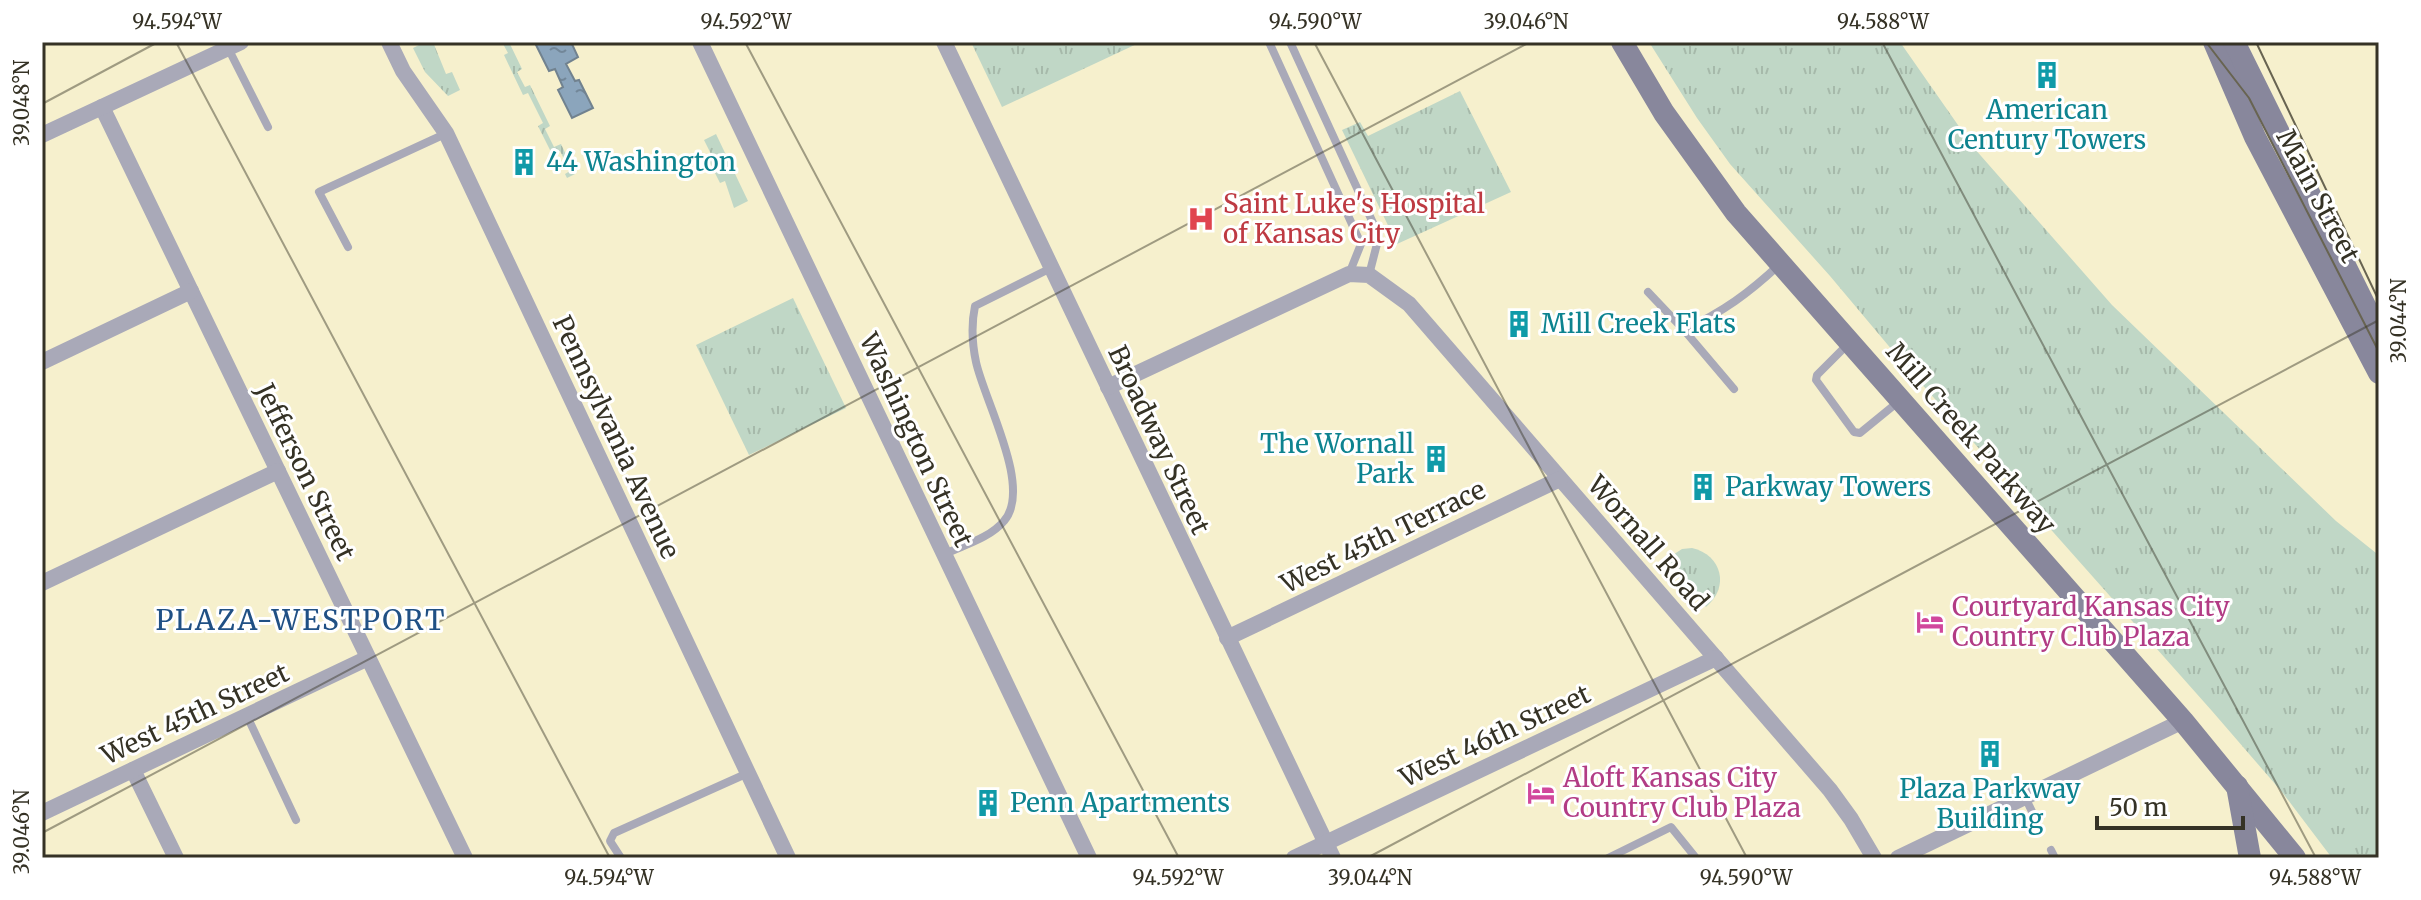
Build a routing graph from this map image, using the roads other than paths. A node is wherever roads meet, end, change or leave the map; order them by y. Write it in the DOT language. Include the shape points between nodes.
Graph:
graph roads {
  1 [pos="389,42"];
  2 [pos="700,42"];
  3 [pos="944,42"];
  4 [pos="1269,42"];
  5 [pos="1622,42"];
  6 [pos="2214,42"];
  7 [pos="2234,42"];
  8 [pos="235,45"];
  9 [pos="1292,46"];
  10 [pos="1276,59"];
  11 [pos="102,107"];
  12 [pos="1326,120"];
  13 [pos="268,127"];
  14 [pos="1308,128"];
  15 [pos="446,133"];
  16 [pos="42,135"];
  17 [pos="1345,161"];
  18 [pos="1327,170"];
  19 [pos="348,247"];
  20 [pos="1781,263"];
  21 [pos="1051,268"];
  22 [pos="1349,274"];
  23 [pos="1369,275"];
  24 [pos="191,291"];
  25 [pos="1648,292"];
  26 [pos="1684,330"];
  27 [pos="2379,334"];
  28 [pos="1850,342"];
  29 [pos="42,362"];
  30 [pos="2379,373"];
  31 [pos="1108,387"];
  32 [pos="1734,389"];
  33 [pos="1900,400"];
  34 [pos="278,471"];
  35 [pos="1560,479"];
  36 [pos="944,555"];
  37 [pos="42,583"];
  38 [pos="1227,638"];
  39 [pos="368,658"];
  40 [pos="1716,658"];
  41 [pos="247,715"];
  42 [pos="2183,721"];
  43 [pos="133,770"];
  44 [pos="748,773"];
  45 [pos="2237,785"];
  46 [pos="2024,797"];
  47 [pos="42,813"];
  48 [pos="296,820"];
  49 [pos="2038,824"];
  50 [pos="1329,850"];
  51 [pos="176,858"];
  52 [pos="465,858"];
  53 [pos="621,858"];
  54 [pos="788,858"];
  55 [pos="1089,858"];
  56 [pos="1294,858"];
  57 [pos="1608,858"];
  58 [pos="1696,858"];
  59 [pos="1874,858"];
  60 [pos="1898,858"];
  61 [pos="2250,858"];
  62 [pos="2295,858"];
  1 -- 15 [label="street, Pennsylvania Avenue"];
  2 -- 36 [label="street, Washington Street"];
  3 -- 21 [label="street, Broadway Street"];
  4 -- 10 [label="lane"];
  5 -- 20 [label="main road, Mill Creek Parkway" via="1673,126 1736,213"];
  6 -- 30 [label="main road, Main Street" via="2255,137"];
  7 -- 27 [label="main road, Main Street"];
  8 -- 11 [label="street"];
  8 -- 13 [label="lane"];
  9 -- 10 [label="lane"];
  9 -- 12 [label="lane"];
  10 -- 14 [label="lane"];
  11 -- 16 [label="street"];
  11 -- 24 [label="street, Jefferson Street"];
  12 -- 14 [label="lane"];
  12 -- 17 [label="lane"];
  14 -- 18 [label="lane"];
  15 -- 19 [label="lane" via="319,192"];
  15 -- 44 [label="street, Pennsylvania Avenue"];
  17 -- 18 [label="lane"];
  17 -- 23 [label="lane" via="1379,236"];
  18 -- 22 [label="lane" via="1361,244"];
  20 -- 26 [label="lane" via="1719,314"];
  20 -- 28 [label="main road, Mill Creek Parkway"];
  21 -- 31 [label="street, Broadway Street"];
  21 -- 36 [label="lane" via="975,306 971,322 976,361 1008,453 1013,495 1007,518 995,530"];
  22 -- 23 [label="street"];
  22 -- 31 [label="street"];
  23 -- 35 [label="street, Wornall Road" via="1409,304"];
  24 -- 29 [label="street"];
  24 -- 34 [label="street, Jefferson Street"];
  25 -- 26 [label="lane"];
  26 -- 32 [label="lane"];
  28 -- 33 [label="main road, Mill Creek Parkway"];
  28 -- 33 [label="lane" via="1816,380 1854,432 1860,433"];
  31 -- 38 [label="street, Broadway Street"];
  33 -- 42 [label="main road, Mill Creek Parkway"];
  34 -- 37 [label="street"];
  34 -- 39 [label="street, Jefferson Street"];
  35 -- 38 [label="street, West 45th Terrace"];
  35 -- 40 [label="street, Wornall Road"];
  36 -- 55 [label="street, Washington Street"];
  38 -- 50 [label="street, Broadway Street"];
  39 -- 41 [label="street, West 45th Street"];
  39 -- 52 [label="street, Jefferson Street"];
  40 -- 50 [label="street, West 46th Street"];
  40 -- 59 [label="street, Wornall Road" via="1830,790"];
  41 -- 43 [label="street, West 45th Street"];
  41 -- 48 [label="lane"];
  42 -- 45 [label="main road, Mill Creek Parkway"];
  42 -- 46 [label="street"];
  43 -- 47 [label="street, West 45th Street"];
  43 -- 51 [label="street"];
  44 -- 53 [label="lane" via="614,833 610,841"];
  44 -- 54 [label="street, Pennsylvania Avenue"];
  45 -- 61 [label="main road"];
  45 -- 62 [label="main road, Mill Creek Parkway"];
  46 -- 49 [label="lane"];
  46 -- 60 [label="street"];
  50 -- 56 [label="street, West 46th Street"];
  57 -- 58 [label="lane" via="1671,827"];
}
